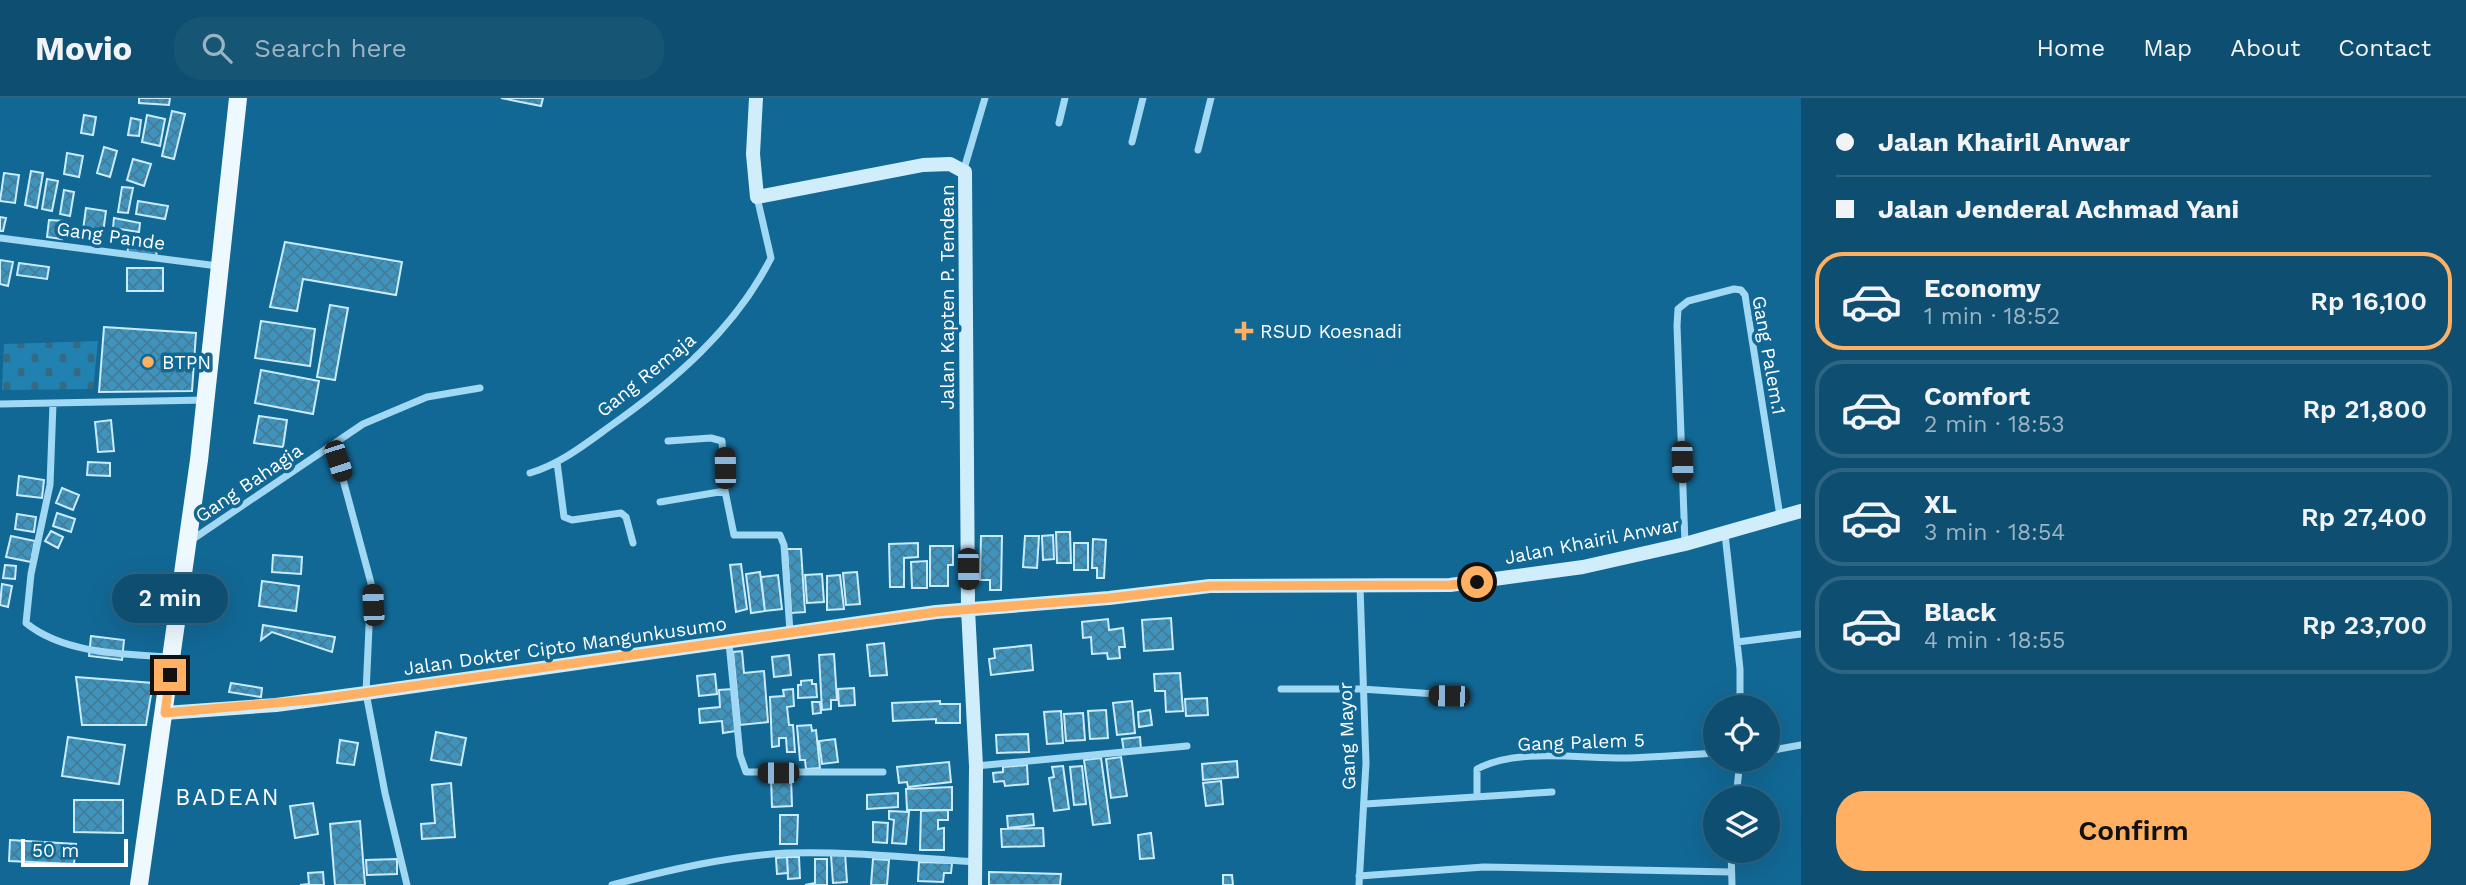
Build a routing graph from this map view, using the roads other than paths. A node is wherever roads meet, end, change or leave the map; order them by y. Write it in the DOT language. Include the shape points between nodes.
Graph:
graph roads {
  1 [pos="238,98"];
  2 [pos="756,98"];
  3 [pos="985,98"];
  4 [pos="1065,98"];
  5 [pos="1143,98"];
  6 [pos="1211,98"];
  7 [pos="1059,123"];
  8 [pos="1132,142"];
  9 [pos="1198,150"];
  10 [pos="966,163"];
  11 [pos="757,197"];
  12 [pos="0,238"];
  13 [pos="218,266"];
  14 [pos="480,388"];
  15 [pos="207,400"];
  16 [pos="54,403"];
  17 [pos="0,404"];
  18 [pos="668,441"];
  19 [pos="338,461"];
  20 [pos="557,462"];
  21 [pos="530,473"];
  22 [pos="725,491"];
  23 [pos="660,502"];
  24 [pos="1801,511"];
  25 [pos="1780,516"];
  26 [pos="1725,534"];
  27 [pos="188,542"];
  28 [pos="633,543"];
  29 [pos="1685,544"];
  30 [pos="1360,585"];
  31 [pos="968,609"];
  32 [pos="790,633"];
  33 [pos="1801,634"];
  34 [pos="1737,642"];
  35 [pos="729,643"];
  36 [pos="172,657"];
  37 [pos="1281,689"];
  38 [pos="1362,689"];
  39 [pos="366,693"];
  40 [pos="1739,695"];
  41 [pos="1466,696"];
  42 [pos="165,713"];
  43 [pos="1801,745"];
  44 [pos="1187,746"];
  45 [pos="1780,749"];
  46 [pos="1703,754"];
  47 [pos="976,766"];
  48 [pos="883,772"];
  49 [pos="1552,792"];
  50 [pos="1477,796"];
  51 [pos="1365,804"];
  52 [pos="976,862"];
  53 [pos="1731,863"];
  54 [pos="1731,872"];
  55 [pos="1359,876"];
  56 [pos="139,885"];
  57 [pos="407,885"];
  58 [pos="612,885"];
  59 [pos="975,885"];
  60 [pos="1359,885"];
  61 [pos="1732,885"];
  1 -- 13 [label="main road"];
  2 -- 11 [label="street" via="753,154"];
  3 -- 10 [label="street"];
  4 -- 7 [label="street"];
  5 -- 8 [label="street"];
  6 -- 9 [label="street"];
  10 -- 11 [label="street, Jalan Kapten P. Tendean" via="897,169"];
  10 -- 31 [label="street, Jalan Kapten P. Tendean"];
  11 -- 20 [label="street, Gang Remaja" via="771,258 736,313 682,371"];
  12 -- 13 [label="street, Gang Pande"];
  13 -- 15 [label="main road"];
  14 -- 27 [label="street, Gang Bahagia" via="427,397 363,424"];
  15 -- 16 [label="street"];
  15 -- 27 [label="main road"];
  16 -- 17 [label="street"];
  16 -- 36 [label="street" via="50,485 31,573 26,623 64,644"];
  18 -- 22 [label="street" via="722,441"];
  19 -- 39 [label="street" via="371,583"];
  20 -- 21 [label="street, Gang Remaja"];
  20 -- 28 [label="street" via="564,517 572,520 621,513"];
  22 -- 23 [label="street"];
  22 -- 32 [label="street" via="734,535 776,533 782,538"];
  24 -- 25 [label="street, Jalan Khairil Anwar"];
  25 -- 26 [label="street, Jalan Khairil Anwar"];
  25 -- 29 [label="street, Gang Palem.1" via="1748,302 1741,290 1734,289 1688,301 1677,315"];
  26 -- 29 [label="street, Jalan Khairil Anwar"];
  26 -- 34 [label="street"];
  27 -- 36 [label="main road"];
  29 -- 30 [label="street, Jalan Khairil Anwar" via="1583,567 1450,585"];
  30 -- 31 [label="street, Jalan Khairil Anwar" via="1210,586"];
  30 -- 38 [label="street, Gang Mayor"];
  31 -- 32 [label="street, Jalan Dokter Cipto Mangunkusumo"];
  31 -- 47 [label="street, Jalan Kapten P. Tendean"];
  32 -- 35 [label="street, Jalan Dokter Cipto Mangunkusumo"];
  33 -- 34 [label="street"];
  34 -- 40 [label="street"];
  35 -- 39 [label="street, Jalan Dokter Cipto Mangunkusumo"];
  35 -- 48 [label="street" via="740,755 747,772"];
  36 -- 42 [label="main road"];
  37 -- 38 [label="street"];
  38 -- 41 [label="street"];
  38 -- 51 [label="street, Gang Mayor"];
  39 -- 42 [label="street, Jalan Dokter Cipto Mangunkusumo"];
  39 -- 57 [label="street"];
  42 -- 56 [label="main road"];
  43 -- 45 [label="street"];
  44 -- 47 [label="street"];
  46 -- 50 [label="street, Gang Palem 5" via="1506,760 1477,769"];
  47 -- 52 [label="street, Jalan Kapten P. Tendean"];
  49 -- 50 [label="street"];
  50 -- 51 [label="street"];
  51 -- 55 [label="street, Gang Mayor"];
  52 -- 58 [label="street" via="784,853 716,862"];
  52 -- 59 [label="street, Jalan Kapten P. Tendean"];
  53 -- 54 [label="street"];
  54 -- 55 [label="street" via="1484,867"];
  54 -- 61 [label="street"];
  55 -- 60 [label="street, Gang Mayor"];
}
